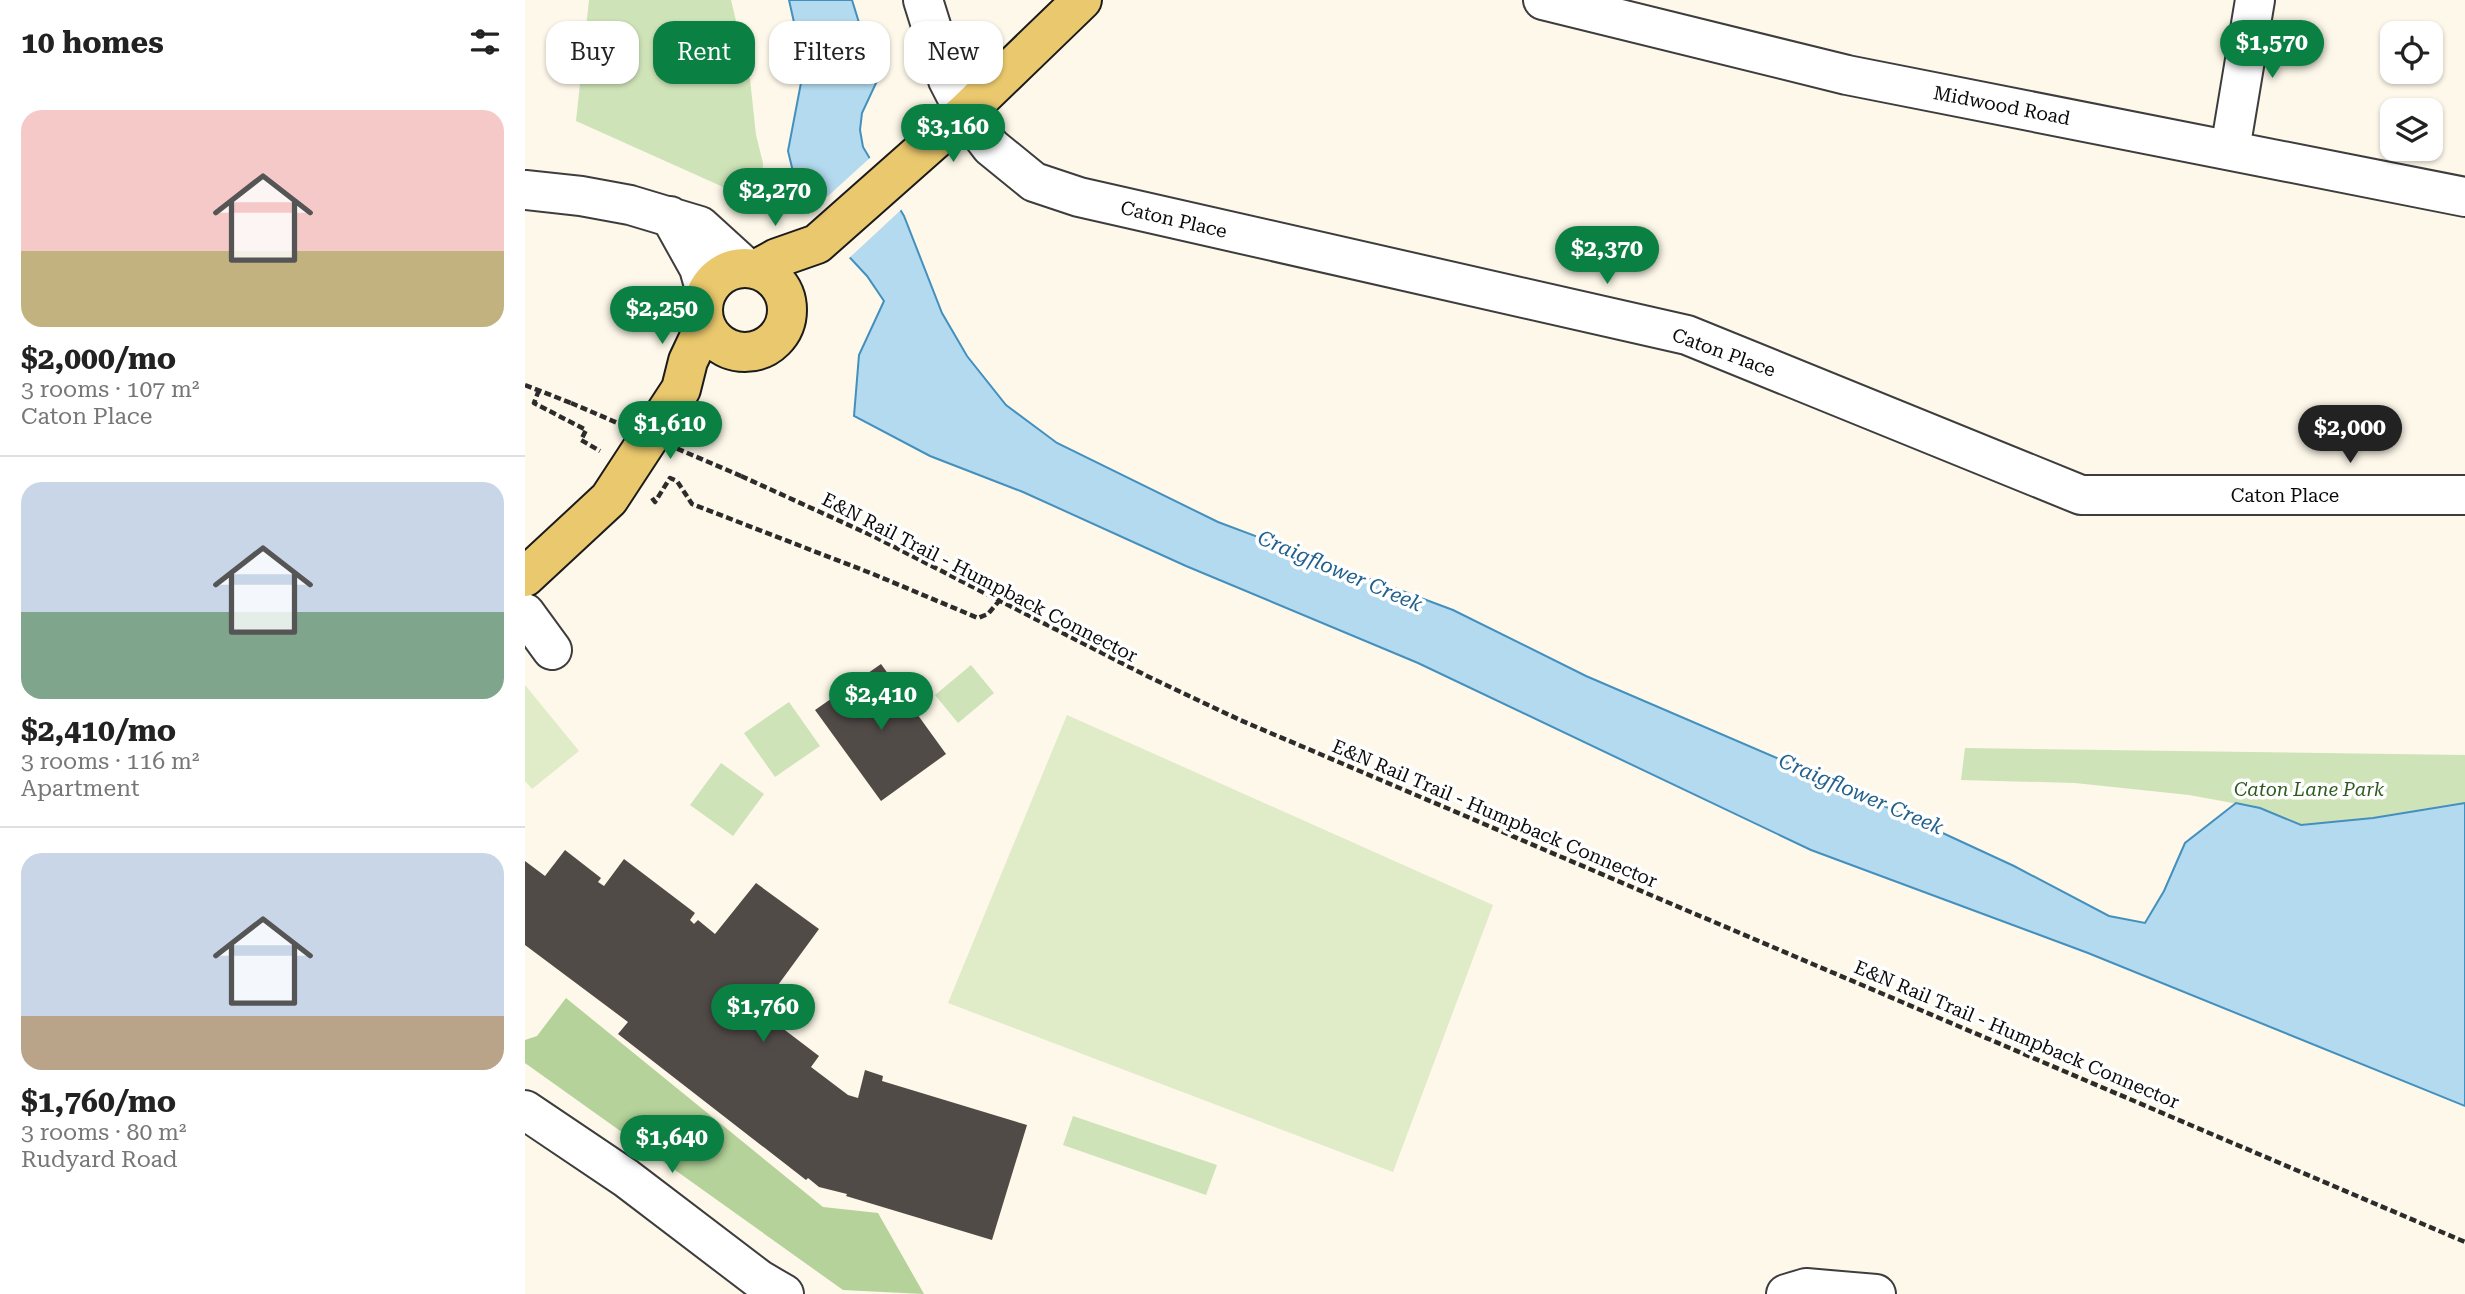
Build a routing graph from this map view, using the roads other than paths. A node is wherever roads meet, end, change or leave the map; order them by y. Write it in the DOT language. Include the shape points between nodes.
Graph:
graph roads {
  1 [pos="923,0"];
  2 [pos="1082,0"];
  3 [pos="1543,0"];
  4 [pos="2255,0"];
  5 [pos="965,113"];
  6 [pos="2230,150"];
  7 [pos="525,190"];
  8 [pos="2465,197"];
  9 [pos="670,216"];
  10 [pos="817,244"];
  11 [pos="751,268"];
  12 [pos="705,309"];
  13 [pos="788,311"];
  14 [pos="746,352"];
  15 [pos="681,389"];
  16 [pos="2465,495"];
  17 [pos="525,577"];
  18 [pos="525,613"];
  19 [pos="552,649"];
  20 [pos="525,1110"];
  21 [pos="784,1294"];
  22 [pos="1786,1294"];
  23 [pos="1877,1294"];
  1 -- 5 [label="street, Caton Place" via="948,80"];
  2 -- 5 [label="main road"];
  3 -- 6 [label="street, Midwood Road" via="1847,75"];
  4 -- 6 [label="street"];
  5 -- 10 [label="main road"];
  5 -- 16 [label="street, Caton Place" via="991,147 1034,182 1093,200 1687,335 2081,495"];
  6 -- 8 [label="street, Midwood Road"];
  7 -- 9 [label="street" via="618,202"];
  9 -- 11 [label="street" via="700,226"];
  9 -- 12 [label="street" via="699,268"];
  10 -- 11 [label="main road"];
  10 -- 13 [label="main road"];
  11 -- 12 [label="main road" via="729,270 715,279"];
  11 -- 13 [label="main road" via="773,278 784,293"];
  12 -- 14 [label="main road" via="714,340"];
  12 -- 15 [label="main road"];
  13 -- 14 [label="main road" via="785,327 775,340"];
  14 -- 15 [label="main road"];
  15 -- 17 [label="main road" via="617,461 609,499"];
  18 -- 19 [label="street"];
  20 -- 21 [label="street"];
  22 -- 23 [label="street" via="1806,1288"];
}
